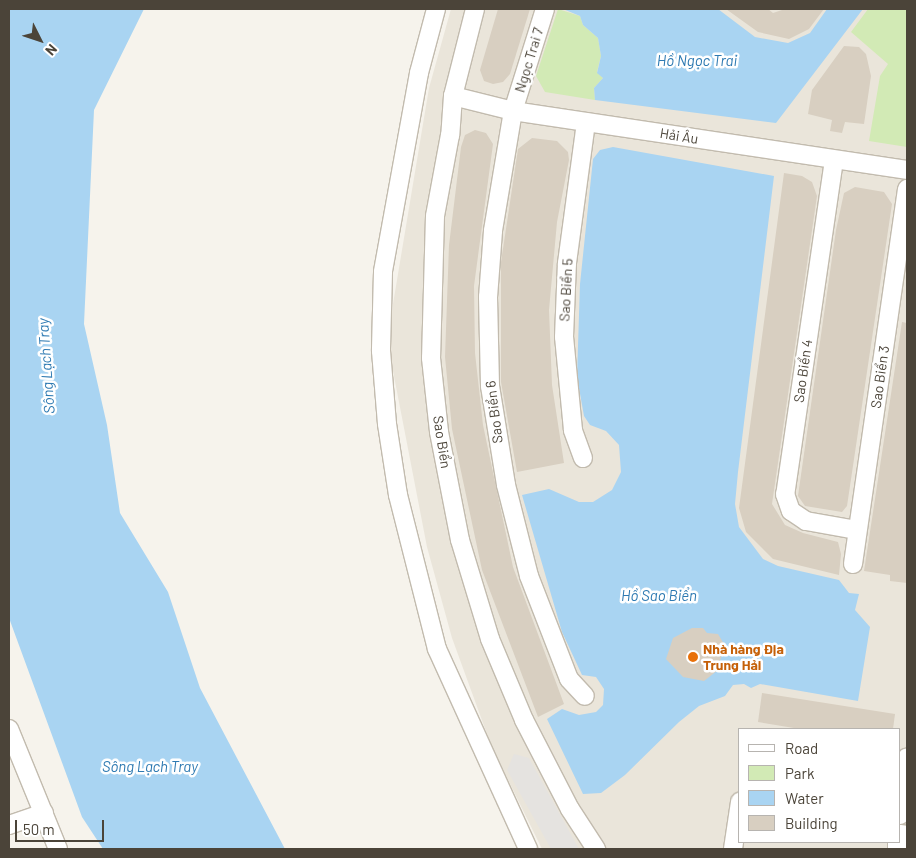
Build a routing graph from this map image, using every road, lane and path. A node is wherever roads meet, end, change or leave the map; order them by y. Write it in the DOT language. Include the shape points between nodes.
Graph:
graph roads {
  1 [pos="436,9"];
  2 [pos="476,9"];
  3 [pos="545,9"];
  4 [pos="452,96"];
  5 [pos="513,111"];
  6 [pos="586,122"];
  7 [pos="834,160"];
  8 [pos="907,170"];
  9 [pos="907,189"];
  10 [pos="584,458"];
  11 [pos="857,530"];
  12 [pos="853,564"];
  13 [pos="585,696"];
  14 [pos="9,729"];
  15 [pos="907,758"];
  16 [pos="901,807"];
  17 [pos="44,813"];
  18 [pos="738,813"];
  19 [pos="9,825"];
  20 [pos="58,849"];
  21 [pos="528,849"];
  22 [pos="596,849"];
  23 [pos="733,849"];
  1 -- 21 [label="street" via="415,90 383,272 381,351 388,424 398,495 437,649"];
  2 -- 4 [label="street, Sao Biển"];
  3 -- 5 [label="street, Ngọc Trai 7"];
  4 -- 5 [label="street, Hải Âu"];
  4 -- 22 [label="street, Sao Biển" via="450,135 435,216 430,358 439,432 460,540 490,639 524,720 570,809"];
  5 -- 6 [label="street, Hải Âu"];
  5 -- 13 [label="street, Sao Biển 6" via="493,231 488,297 490,386 504,477 529,576 569,679"];
  6 -- 7 [label="street, Hải Âu"];
  6 -- 10 [label="street, Sao Biển 5" via="567,263 564,337 571,421"];
  7 -- 8 [label="street, Hải Âu"];
  7 -- 11 [label="street, Sao Biển 4" via="785,494 791,511 806,521"];
  9 -- 11 [label="street, Sao Biển 3"];
  11 -- 12 [label="street, Sao Biển 3"];
  14 -- 17 [label="street"];
  15 -- 16 [label="street"];
  17 -- 19 [label="street"];
  17 -- 20 [label="street"];
  18 -- 23 [label="street"];
}
